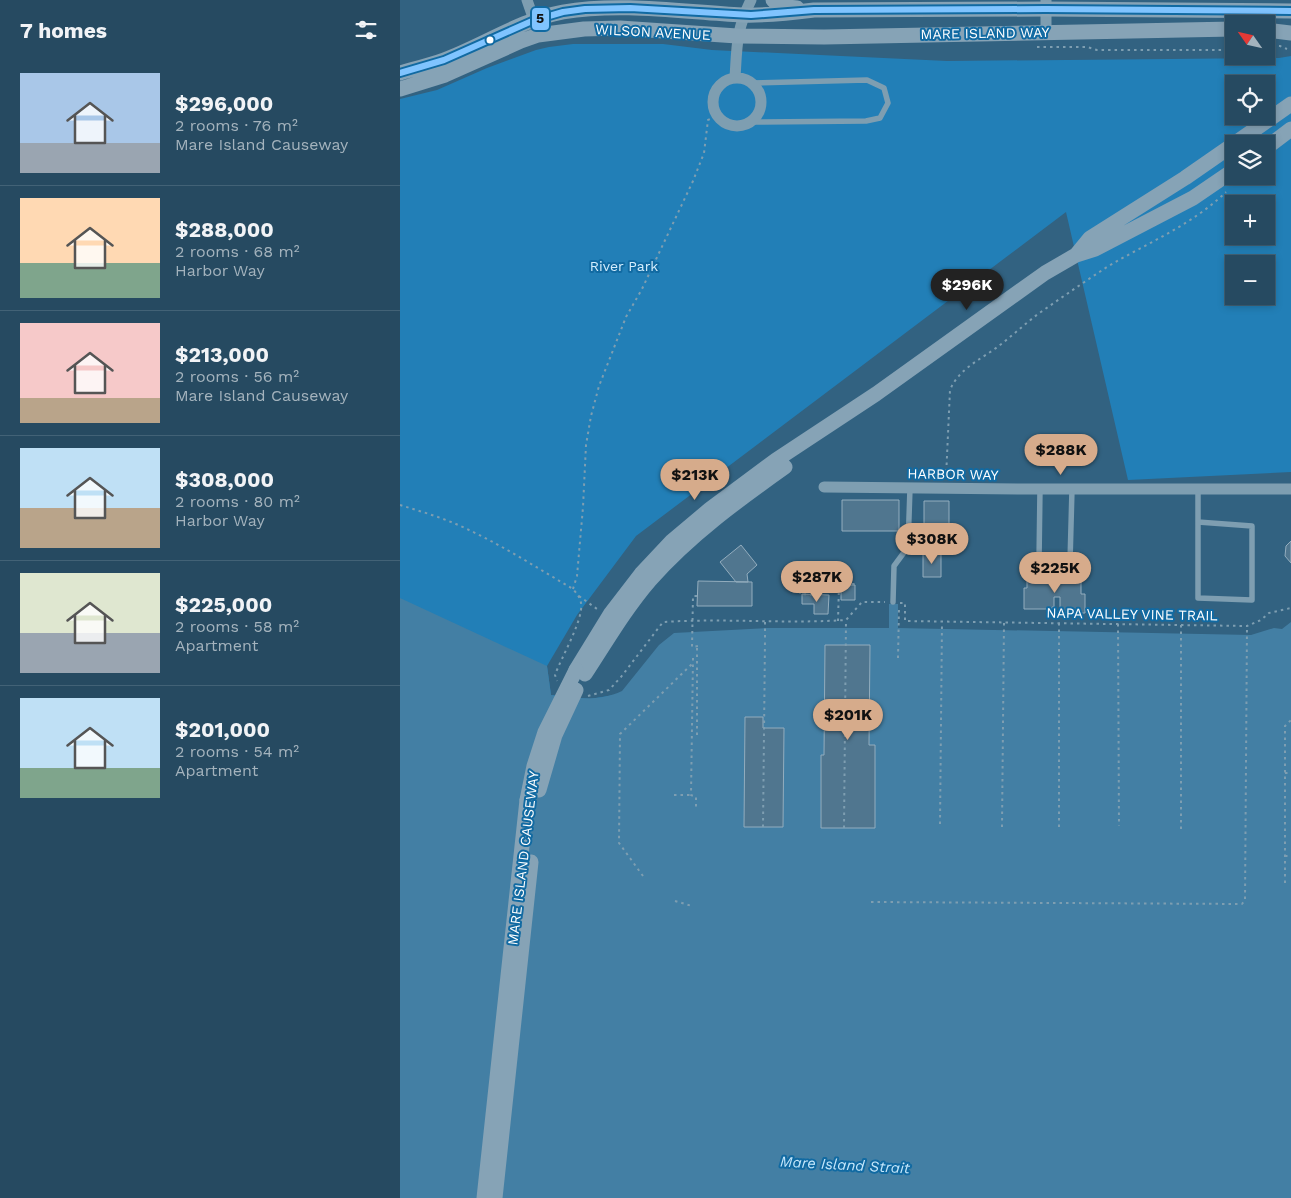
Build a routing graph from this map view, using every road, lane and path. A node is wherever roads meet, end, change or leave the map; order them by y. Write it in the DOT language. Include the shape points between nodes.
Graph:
graph roads {
  1 [pos="527,0"];
  2 [pos="751,0"];
  3 [pos="773,0"];
  4 [pos="1046,5"];
  5 [pos="814,10"];
  6 [pos="1291,11"];
  7 [pos="744,15"];
  8 [pos="536,28"];
  9 [pos="1225,29"];
  10 [pos="1275,31"];
  11 [pos="1046,32"];
  12 [pos="1291,33"];
  13 [pos="737,36"];
  14 [pos="1036,46"];
  15 [pos="1275,46"];
  16 [pos="1225,50"];
  17 [pos="1287,50"];
  18 [pos="400,73"];
  19 [pos="735,78"];
  20 [pos="751,83"];
  21 [pos="400,89"];
  22 [pos="1291,94"];
  23 [pos="1291,104"];
  24 [pos="1275,115"];
  25 [pos="1275,115"];
  26 [pos="717,116"];
  27 [pos="751,122"];
  28 [pos="1261,125"];
  29 [pos="1291,129"];
  30 [pos="1247,135"];
  31 [pos="1275,141"];
  32 [pos="1225,150"];
  33 [pos="1225,176"];
  34 [pos="1232,187"];
  35 [pos="1076,254"];
  36 [pos="876,394"];
  37 [pos="824,487"];
  38 [pos="910,488"];
  39 [pos="946,488"];
  40 [pos="1040,489"];
  41 [pos="1072,489"];
  42 [pos="1198,489"];
  43 [pos="1291,489"];
  44 [pos="400,505"];
  45 [pos="1198,522"];
  46 [pos="823,577"];
  47 [pos="800,584"];
  48 [pos="839,584"];
  49 [pos="855,584"];
  50 [pos="823,585"];
  51 [pos="820,595"];
  52 [pos="579,596"];
  53 [pos="697,596"];
  54 [pos="896,603"];
  55 [pos="1291,608"];
  56 [pos="609,618"];
  57 [pos="692,620"];
  58 [pos="846,620"];
  59 [pos="838,621"];
  60 [pos="765,622"];
  61 [pos="942,622"];
  62 [pos="1004,622"];
  63 [pos="1059,623"];
  64 [pos="1118,624"];
  65 [pos="1181,625"];
  66 [pos="1247,626"];
  67 [pos="765,639"];
  68 [pos="765,644"];
  69 [pos="693,658"];
  70 [pos="898,658"];
  71 [pos="693,663"];
  72 [pos="580,672"];
  73 [pos="610,690"];
  74 [pos="1291,720"];
  75 [pos="697,735"];
  76 [pos="1285,773"];
  77 [pos="1291,773"];
  78 [pos="691,794"];
  79 [pos="674,795"];
  80 [pos="696,808"];
  81 [pos="940,824"];
  82 [pos="1119,826"];
  83 [pos="763,827"];
  84 [pos="1002,827"];
  85 [pos="1059,827"];
  86 [pos="844,828"];
  87 [pos="1181,829"];
  88 [pos="1285,856"];
  89 [pos="1291,856"];
  90 [pos="643,876"];
  91 [pos="1285,883"];
  92 [pos="674,901"];
  93 [pos="871,902"];
  94 [pos="692,906"];
  95 [pos="484,1198"];
  96 [pos="496,1198"];
  1 -- 8 [label="street"];
  2 -- 7 [label="street"];
  3 -- 5 [label="main road" via="779,6"];
  4 -- 5 [label="main road, MARE ISLAND WAY"];
  4 -- 6 [label="main road, MARE ISLAND WAY"];
  4 -- 11 [label="street"];
  5 -- 7 [label="main road, MARE ISLAND WAY"];
  7 -- 8 [label="main road, WILSON AVENUE" via="586,10 562,13"];
  7 -- 13 [label="street"];
  8 -- 13 [label="main road, WILSON AVENUE" via="620,28"];
  8 -- 18 [label="main road, WILSON AVENUE" via="492,37 443,60"];
  8 -- 21 [label="main road, WILSON AVENUE" via="495,52 445,75"];
  9 -- 11 [label="main road, MARE ISLAND WAY"];
  10 -- 12 [label="main road"];
  11 -- 13 [label="main road, MARE ISLAND WAY"];
  13 -- 19 [label="street"];
  14 -- 16 [label="path" via="1097,50"];
  15 -- 17 [label="path"];
  19 -- 20 [label="street"];
  19 -- 26 [label="street" via="726,80 715,90 713,107"];
  20 -- 27 [label="street" via="760,94 761,103"];
  20 -- 27 [label="lane" via="867,80 884,88 888,103 880,118 866,121"];
  22 -- 24 [label="main road"];
  23 -- 25 [label="main road, MARE ISLAND CAUSEWAY"];
  26 -- 27 [label="street" via="723,123 734,126"];
  26 -- 44 [label="path" via="708,120 704,153 693,181 626,318 599,386 586,445 577,576 573,590 468,529"];
  28 -- 30 [label="main road, MARE ISLAND CAUSEWAY"];
  29 -- 31 [label="main road"];
  32 -- 35 [label="main road, MARE ISLAND CAUSEWAY" via="1090,238"];
  33 -- 35 [label="main road, MARE ISLAND CAUSEWAY" via="1193,198 1095,248"];
  34 -- 39 [label="path" via="1192,220 1106,268 1038,315 954,380 950,390"];
  35 -- 36 [label="main road, MARE ISLAND CAUSEWAY"];
  36 -- 56 [label="main road, MARE ISLAND CAUSEWAY" via="776,460 690,525 641,574"];
  36 -- 72 [label="main road, MARE ISLAND CAUSEWAY" via="828,436 716,517 678,550 634,600"];
  37 -- 38 [label="street, HARBOR WAY"];
  38 -- 39 [label="street, HARBOR WAY"];
  38 -- 54 [label="lane" via="908,547 894,566"];
  39 -- 40 [label="street, HARBOR WAY"];
  40 -- 41 [label="street, HARBOR WAY"];
  40 -- 41 [label="lane" via="1039,562 1070,562"];
  41 -- 42 [label="street, HARBOR WAY"];
  42 -- 43 [label="street, HARBOR WAY"];
  42 -- 45 [label="lane"];
  45 -- 45 [label="lane" via="1198,598 1252,600 1252,526"];
  46 -- 50 [label="path"];
  47 -- 50 [label="path"];
  48 -- 49 [label="path"];
  48 -- 50 [label="path"];
  48 -- 59 [label="path"];
  50 -- 51 [label="path" via="800,586 800,594"];
  52 -- 56 [label="path"];
  53 -- 57 [label="path" via="693,596"];
  54 -- 58 [label="path" via="862,602"];
  54 -- 61 [label="path, NAPA VALLEY VINE TRAIL" via="905,603 905,621"];
  54 -- 70 [label="path"];
  55 -- 66 [label="path" via="1269,613"];
  56 -- 72 [label="main road, MARE ISLAND CAUSEWAY"];
  57 -- 60 [label="path"];
  57 -- 73 [label="path" via="663,622"];
  57 -- 75 [label="path" via="692,647 698,647"];
  58 -- 59 [label="path"];
  58 -- 86 [label="path"];
  59 -- 60 [label="path"];
  60 -- 68 [label="path"];
  61 -- 62 [label="path, NAPA VALLEY VINE TRAIL"];
  61 -- 81 [label="path"];
  62 -- 63 [label="path, NAPA VALLEY VINE TRAIL"];
  62 -- 84 [label="path"];
  63 -- 64 [label="path, NAPA VALLEY VINE TRAIL"];
  63 -- 85 [label="path"];
  64 -- 65 [label="path, NAPA VALLEY VINE TRAIL"];
  64 -- 82 [label="path"];
  65 -- 66 [label="path, NAPA VALLEY VINE TRAIL"];
  65 -- 87 [label="path"];
  66 -- 93 [label="path" via="1245,900 1242,904"];
  67 -- 68 [label="path"];
  68 -- 83 [label="path"];
  69 -- 71 [label="path"];
  71 -- 78 [label="path"];
  71 -- 90 [label="path" via="620,734 619,844"];
  72 -- 95 [label="main road, MARE ISLAND CAUSEWAY, bridge" via="545,732 527,800"];
  72 -- 96 [label="main road, MARE ISLAND CAUSEWAY, bridge" via="544,768 537,801"];
  74 -- 76 [label="path" via="1285,726"];
  76 -- 77 [label="path"];
  76 -- 88 [label="path"];
  78 -- 79 [label="path"];
  78 -- 80 [label="path" via="696,797"];
  88 -- 89 [label="path"];
  88 -- 91 [label="path"];
  92 -- 94 [label="path"];
}
